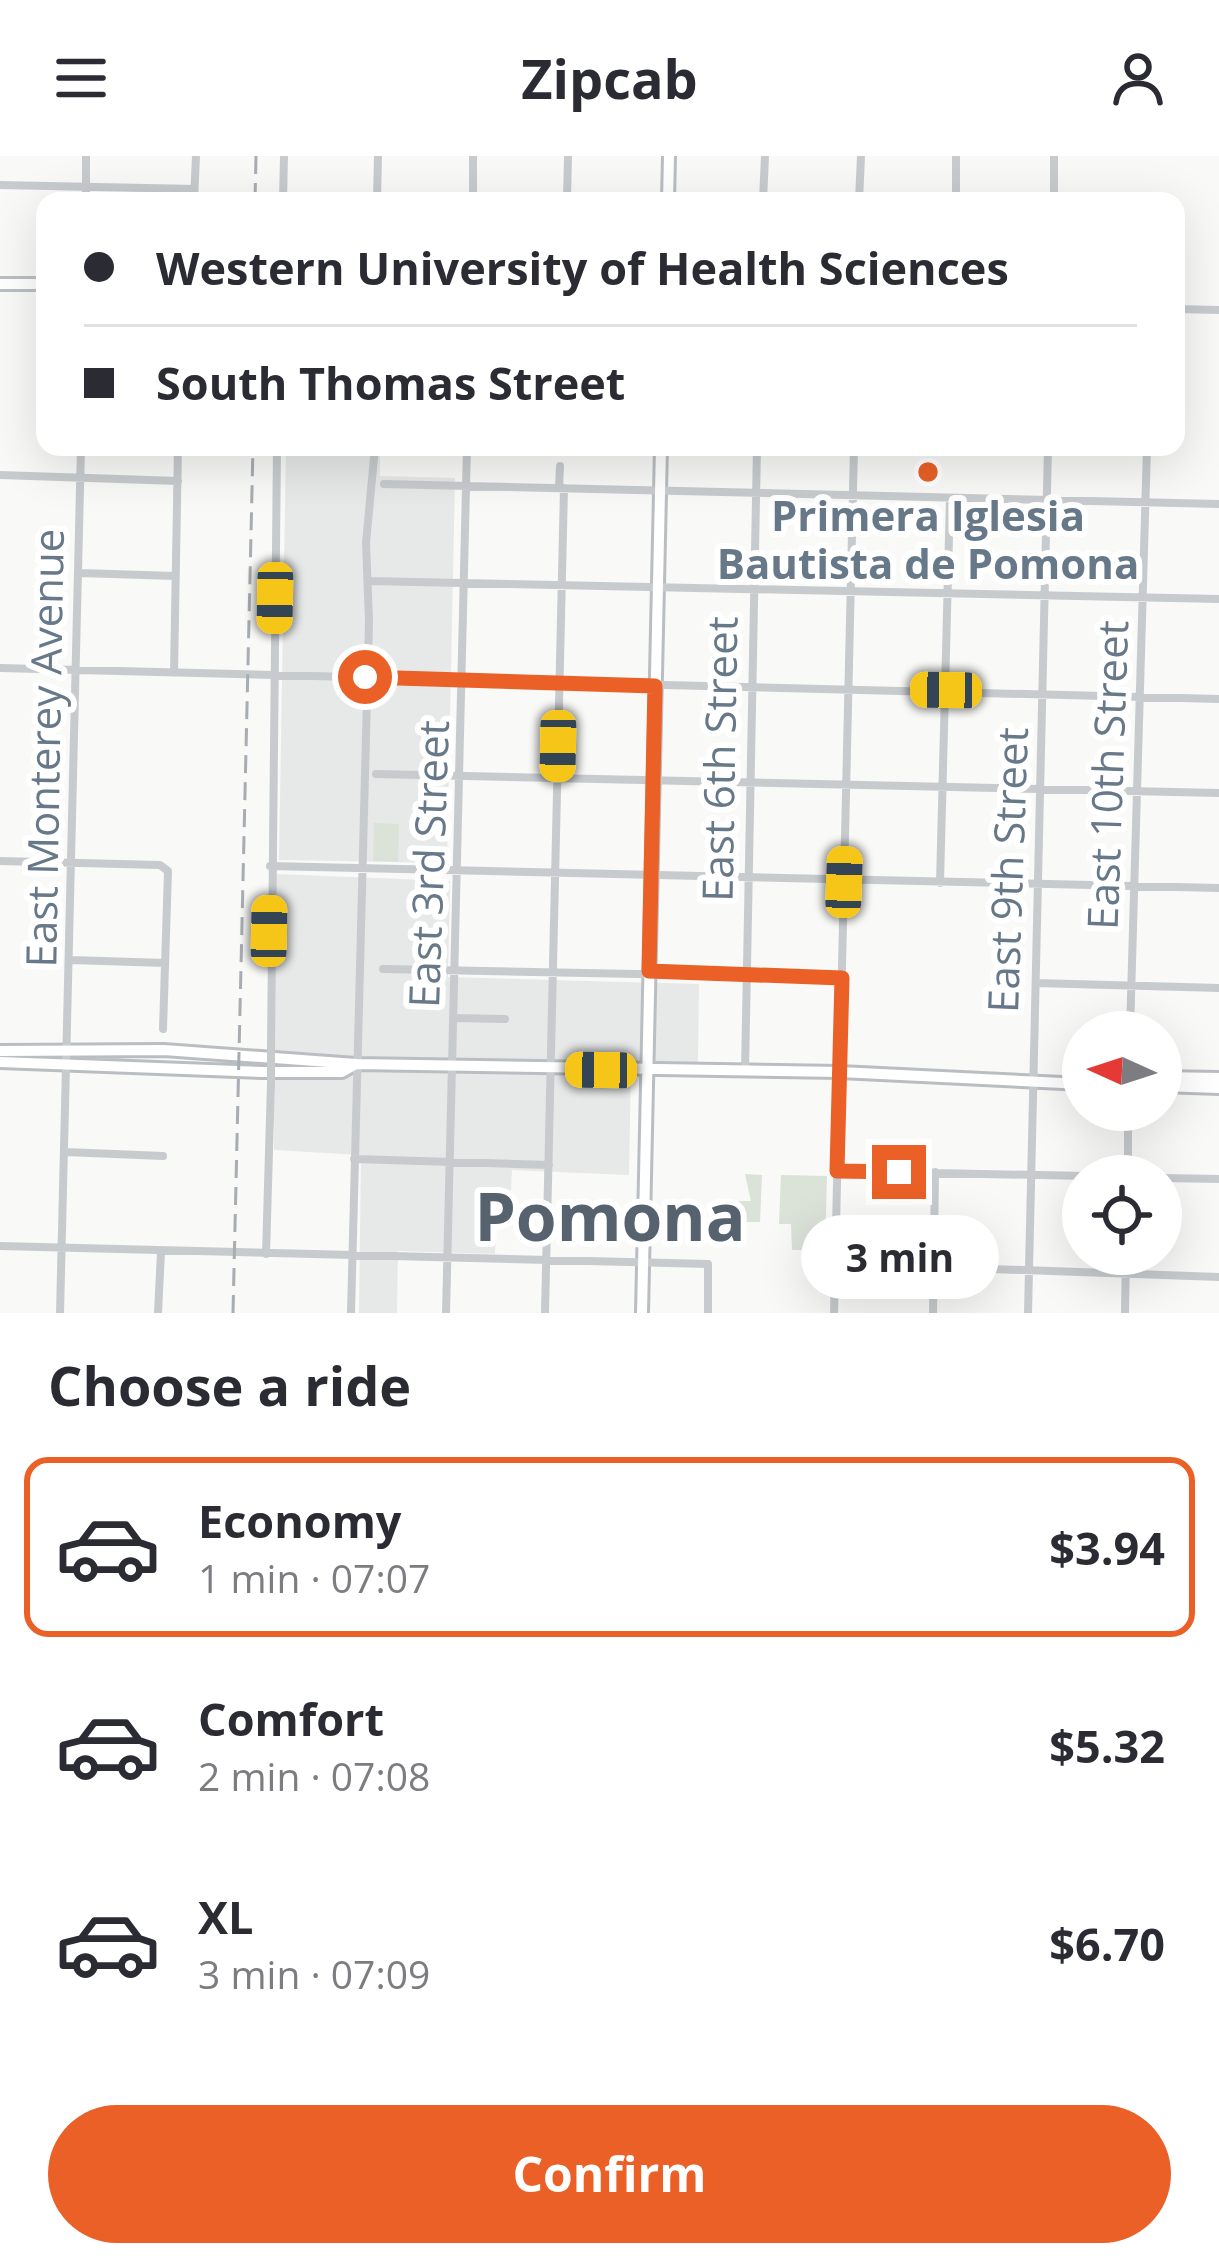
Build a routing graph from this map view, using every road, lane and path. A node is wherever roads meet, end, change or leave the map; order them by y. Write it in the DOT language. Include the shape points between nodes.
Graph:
graph roads {
  1 [pos="86,156"];
  2 [pos="196,156"];
  3 [pos="284,156"];
  4 [pos="378,156"];
  5 [pos="473,156"];
  6 [pos="568,156"];
  7 [pos="669,156"];
  8 [pos="764,156"];
  9 [pos="861,156"];
  10 [pos="956,156"];
  11 [pos="1054,156"];
  12 [pos="0,185"];
  13 [pos="86,185"];
  14 [pos="194,189"];
  15 [pos="86,192"];
  16 [pos="283,192"];
  17 [pos="377,192"];
  18 [pos="472,192"];
  19 [pos="567,192"];
  20 [pos="668,192"];
  21 [pos="763,192"];
  22 [pos="860,192"];
  23 [pos="956,192"];
  24 [pos="1054,192"];
  25 [pos="0,284"];
  26 [pos="36,284"];
  27 [pos="1185,309"];
  28 [pos="1219,310"];
  29 [pos="81,456"];
  30 [pos="178,456"];
  31 [pos="278,456"];
  32 [pos="374,456"];
  33 [pos="466,456"];
  34 [pos="661,456"];
  35 [pos="757,456"];
  36 [pos="854,456"];
  37 [pos="1048,456"];
  38 [pos="1147,456"];
  39 [pos="560,466"];
  40 [pos="0,475"];
  41 [pos="80,478"];
  42 [pos="178,481"];
  43 [pos="384,484"];
  44 [pos="466,487"];
  45 [pos="562,488"];
  46 [pos="660,491"];
  47 [pos="756,493"];
  48 [pos="853,494"];
  49 [pos="950,498"];
  50 [pos="1047,498"];
  51 [pos="1145,501"];
  52 [pos="1219,504"];
  53 [pos="80,573"];
  54 [pos="175,576"];
  55 [pos="368,581"];
  56 [pos="464,584"];
  57 [pos="562,586"];
  58 [pos="658,586"];
  59 [pos="754,589"];
  60 [pos="850,592"];
  61 [pos="948,595"];
  62 [pos="1044,595"];
  63 [pos="1143,597"];
  64 [pos="1219,599"];
  65 [pos="0,668"];
  66 [pos="78,671"];
  67 [pos="174,673"];
  68 [pos="274,675"];
  69 [pos="365,677"];
  70 [pos="464,680"];
  71 [pos="559,681"];
  72 [pos="655,686"];
  73 [pos="752,688"];
  74 [pos="848,688"];
  75 [pos="946,690"];
  76 [pos="1044,692"];
  77 [pos="1137,695"];
  78 [pos="1219,699"];
  79 [pos="376,773"];
  80 [pos="461,775"];
  81 [pos="557,778"];
  82 [pos="652,781"];
  83 [pos="750,782"];
  84 [pos="847,786"];
  85 [pos="943,788"];
  86 [pos="1040,789"];
  87 [pos="1136,791"];
  88 [pos="1219,793"];
  89 [pos="0,861"];
  90 [pos="73,863"];
  91 [pos="270,866"];
  92 [pos="360,871"];
  93 [pos="458,873"];
  94 [pos="554,876"];
  95 [pos="652,878"];
  96 [pos="748,880"];
  97 [pos="844,882"];
  98 [pos="940,883"];
  99 [pos="1037,886"];
  100 [pos="1131,886"];
  101 [pos="1219,888"];
  102 [pos="71,960"];
  103 [pos="165,963"];
  104 [pos="382,969"];
  105 [pos="456,969"];
  106 [pos="554,971"];
  107 [pos="649,971"];
  108 [pos="745,974"];
  109 [pos="842,978"];
  110 [pos="1036,983"];
  111 [pos="1132,986"];
  112 [pos="1219,988"];
  113 [pos="1131,1011"];
  114 [pos="455,1018"];
  115 [pos="505,1019"];
  116 [pos="163,1029"];
  117 [pos="0,1051"];
  118 [pos="67,1057"];
  119 [pos="0,1062"];
  120 [pos="356,1064"];
  121 [pos="455,1066"];
  122 [pos="551,1069"];
  123 [pos="645,1071"];
  124 [pos="745,1072"];
  125 [pos="840,1072"];
  126 [pos="1032,1078"];
  127 [pos="1219,1078"];
  128 [pos="1062,1079"];
  129 [pos="1182,1081"];
  130 [pos="1182,1084"];
  131 [pos="1219,1088"];
  132 [pos="65,1152"];
  133 [pos="163,1156"];
  134 [pos="354,1159"];
  135 [pos="450,1163"];
  136 [pos="549,1165"];
  137 [pos="837,1171"];
  138 [pos="934,1172"];
  139 [pos="1031,1174"];
  140 [pos="1062,1175"];
  141 [pos="1182,1178"];
  142 [pos="1219,1179"];
  143 [pos="0,1246"];
  144 [pos="62,1250"];
  145 [pos="160,1252"];
  146 [pos="266,1254"];
  147 [pos="352,1257"];
  148 [pos="448,1259"];
  149 [pos="546,1261"];
  150 [pos="643,1263"];
  151 [pos="934,1267"];
  152 [pos="1030,1271"];
  153 [pos="1125,1276"];
  154 [pos="1219,1277"];
  155 [pos="60,1313"];
  156 [pos="158,1313"];
  157 [pos="351,1313"];
  158 [pos="446,1313"];
  159 [pos="545,1313"];
  160 [pos="643,1313"];
  161 [pos="708,1313"];
  162 [pos="834,1313"];
  163 [pos="933,1313"];
  164 [pos="1028,1313"];
  165 [pos="1125,1313"];
  1 -- 13 [label="street"];
  2 -- 14 [label="street"];
  3 -- 16 [label="street"];
  4 -- 17 [label="street"];
  5 -- 18 [label="street"];
  6 -- 19 [label="street"];
  7 -- 20 [label="main road"];
  8 -- 21 [label="street"];
  9 -- 22 [label="street"];
  10 -- 23 [label="street"];
  11 -- 24 [label="street"];
  12 -- 13 [label="street"];
  13 -- 14 [label="street"];
  13 -- 15 [label="street"];
  25 -- 26 [label="main road"];
  27 -- 28 [label="street"];
  29 -- 41 [label="street, East Monterey Avenue"];
  30 -- 42 [label="street"];
  31 -- 68 [label="street"];
  32 -- 55 [label="street"];
  33 -- 44 [label="street, East 3rd Street"];
  34 -- 46 [label="main road"];
  35 -- 47 [label="street, East 6th Street"];
  36 -- 48 [label="street"];
  37 -- 50 [label="street, East 9th Street"];
  38 -- 51 [label="street, East 10th Street"];
  39 -- 45 [label="street"];
  40 -- 41 [label="street"];
  41 -- 42 [label="street"];
  41 -- 53 [label="street, East Monterey Avenue"];
  42 -- 54 [label="street"];
  43 -- 44 [label="street"];
  44 -- 45 [label="street"];
  44 -- 56 [label="street, East 3rd Street"];
  45 -- 46 [label="street"];
  45 -- 57 [label="street"];
  46 -- 47 [label="street"];
  46 -- 58 [label="main road"];
  47 -- 48 [label="street"];
  47 -- 59 [label="street, East 6th Street"];
  48 -- 49 [label="street"];
  48 -- 60 [label="street"];
  49 -- 50 [label="street"];
  49 -- 61 [label="street"];
  50 -- 51 [label="street"];
  50 -- 62 [label="street, East 9th Street"];
  51 -- 52 [label="street"];
  51 -- 63 [label="street, East 10th Street"];
  53 -- 54 [label="street"];
  53 -- 66 [label="street, East Monterey Avenue"];
  54 -- 67 [label="street"];
  55 -- 56 [label="street"];
  55 -- 69 [label="street"];
  56 -- 57 [label="street"];
  56 -- 70 [label="street, East 3rd Street"];
  57 -- 58 [label="street"];
  57 -- 71 [label="street"];
  58 -- 59 [label="street"];
  58 -- 72 [label="main road"];
  59 -- 60 [label="street"];
  59 -- 73 [label="street, East 6th Street"];
  60 -- 61 [label="street"];
  60 -- 74 [label="street"];
  61 -- 62 [label="street"];
  61 -- 75 [label="street"];
  62 -- 63 [label="street"];
  62 -- 76 [label="street, East 9th Street"];
  63 -- 64 [label="street"];
  63 -- 77 [label="street, East 10th Street"];
  65 -- 66 [label="street"];
  66 -- 67 [label="street"];
  66 -- 90 [label="street, East Monterey Avenue"];
  67 -- 68 [label="street"];
  68 -- 69 [label="street"];
  68 -- 91 [label="street"];
  69 -- 70 [label="street"];
  69 -- 92 [label="street"];
  70 -- 71 [label="street"];
  70 -- 80 [label="street, East 3rd Street"];
  71 -- 72 [label="street"];
  71 -- 81 [label="street"];
  72 -- 73 [label="street"];
  72 -- 82 [label="main road"];
  73 -- 74 [label="street"];
  73 -- 83 [label="street, East 6th Street"];
  74 -- 75 [label="street"];
  74 -- 84 [label="street"];
  75 -- 76 [label="street"];
  75 -- 85 [label="street"];
  76 -- 77 [label="street"];
  76 -- 86 [label="street, East 9th Street"];
  77 -- 78 [label="street"];
  77 -- 87 [label="street, East 10th Street"];
  79 -- 80 [label="street"];
  80 -- 81 [label="street"];
  80 -- 93 [label="street, East 3rd Street"];
  81 -- 82 [label="street"];
  81 -- 94 [label="street"];
  82 -- 83 [label="street"];
  82 -- 95 [label="main road"];
  83 -- 84 [label="street"];
  83 -- 96 [label="street, East 6th Street"];
  84 -- 85 [label="street"];
  84 -- 97 [label="street"];
  85 -- 86 [label="street"];
  85 -- 98 [label="street"];
  86 -- 87 [label="street"];
  86 -- 99 [label="street, East 9th Street"];
  87 -- 88 [label="street"];
  87 -- 100 [label="street, East 10th Street"];
  89 -- 90 [label="street"];
  90 -- 102 [label="street, East Monterey Avenue"];
  90 -- 103 [label="street" via="168,871"];
  91 -- 92 [label="street"];
  91 -- 146 [label="street, bridge"];
  92 -- 93 [label="street"];
  92 -- 120 [label="street"];
  93 -- 94 [label="street"];
  93 -- 105 [label="street, East 3rd Street"];
  94 -- 95 [label="street"];
  94 -- 106 [label="street"];
  95 -- 96 [label="street"];
  95 -- 107 [label="main road"];
  96 -- 97 [label="street"];
  96 -- 108 [label="street, East 6th Street"];
  97 -- 98 [label="street"];
  97 -- 109 [label="street"];
  98 -- 99 [label="street"];
  99 -- 100 [label="street"];
  99 -- 110 [label="street, East 9th Street"];
  100 -- 101 [label="street"];
  100 -- 111 [label="street, East 10th Street"];
  102 -- 103 [label="street"];
  102 -- 118 [label="street, East Monterey Avenue"];
  103 -- 116 [label="street"];
  104 -- 105 [label="street"];
  105 -- 106 [label="street"];
  105 -- 114 [label="street, East 3rd Street"];
  106 -- 107 [label="street"];
  106 -- 122 [label="street"];
  107 -- 108 [label="street"];
  107 -- 123 [label="main road"];
  108 -- 109 [label="street"];
  108 -- 124 [label="street, East 6th Street"];
  109 -- 125 [label="street"];
  110 -- 111 [label="street"];
  110 -- 126 [label="street, East 9th Street"];
  111 -- 112 [label="street"];
  111 -- 113 [label="street, East 10th Street"];
  114 -- 115 [label="street"];
  114 -- 121 [label="street, East 3rd Street"];
  117 -- 118 [label="main road"];
  118 -- 119 [label="main road"];
  118 -- 120 [label="main road" via="164,1050"];
  118 -- 120 [label="main road" via="281,1071 342,1072"];
  118 -- 132 [label="street, East Monterey Avenue"];
  120 -- 121 [label="main road"];
  120 -- 134 [label="street"];
  121 -- 122 [label="main road"];
  121 -- 135 [label="street, East 3rd Street"];
  122 -- 123 [label="main road"];
  122 -- 136 [label="street"];
  123 -- 124 [label="main road"];
  123 -- 150 [label="main road"];
  124 -- 125 [label="main road"];
  125 -- 126 [label="main road"];
  125 -- 137 [label="street"];
  126 -- 128 [label="main road"];
  126 -- 139 [label="street, East 9th Street"];
  127 -- 129 [label="main road"];
  130 -- 131 [label="main road"];
  132 -- 133 [label="street"];
  132 -- 144 [label="street, East Monterey Avenue"];
  134 -- 135 [label="street"];
  134 -- 147 [label="street"];
  135 -- 136 [label="street"];
  135 -- 148 [label="street, East 3rd Street"];
  136 -- 149 [label="street"];
  137 -- 138 [label="street"];
  137 -- 162 [label="street"];
  138 -- 139 [label="street"];
  138 -- 151 [label="street"];
  139 -- 140 [label="street"];
  139 -- 152 [label="street, East 9th Street"];
  141 -- 142 [label="street"];
  143 -- 144 [label="street"];
  144 -- 145 [label="street"];
  144 -- 155 [label="street, East Monterey Avenue"];
  145 -- 146 [label="street"];
  145 -- 156 [label="street"];
  146 -- 147 [label="street"];
  147 -- 148 [label="street"];
  147 -- 157 [label="street"];
  148 -- 149 [label="street"];
  148 -- 158 [label="street, East 3rd Street"];
  149 -- 150 [label="street"];
  149 -- 159 [label="street"];
  150 -- 160 [label="main road"];
  150 -- 161 [label="street" via="709,1264"];
  151 -- 152 [label="street"];
  151 -- 163 [label="street"];
  152 -- 153 [label="street"];
  152 -- 164 [label="street, East 9th Street"];
  153 -- 154 [label="street"];
  153 -- 165 [label="street"];
}
